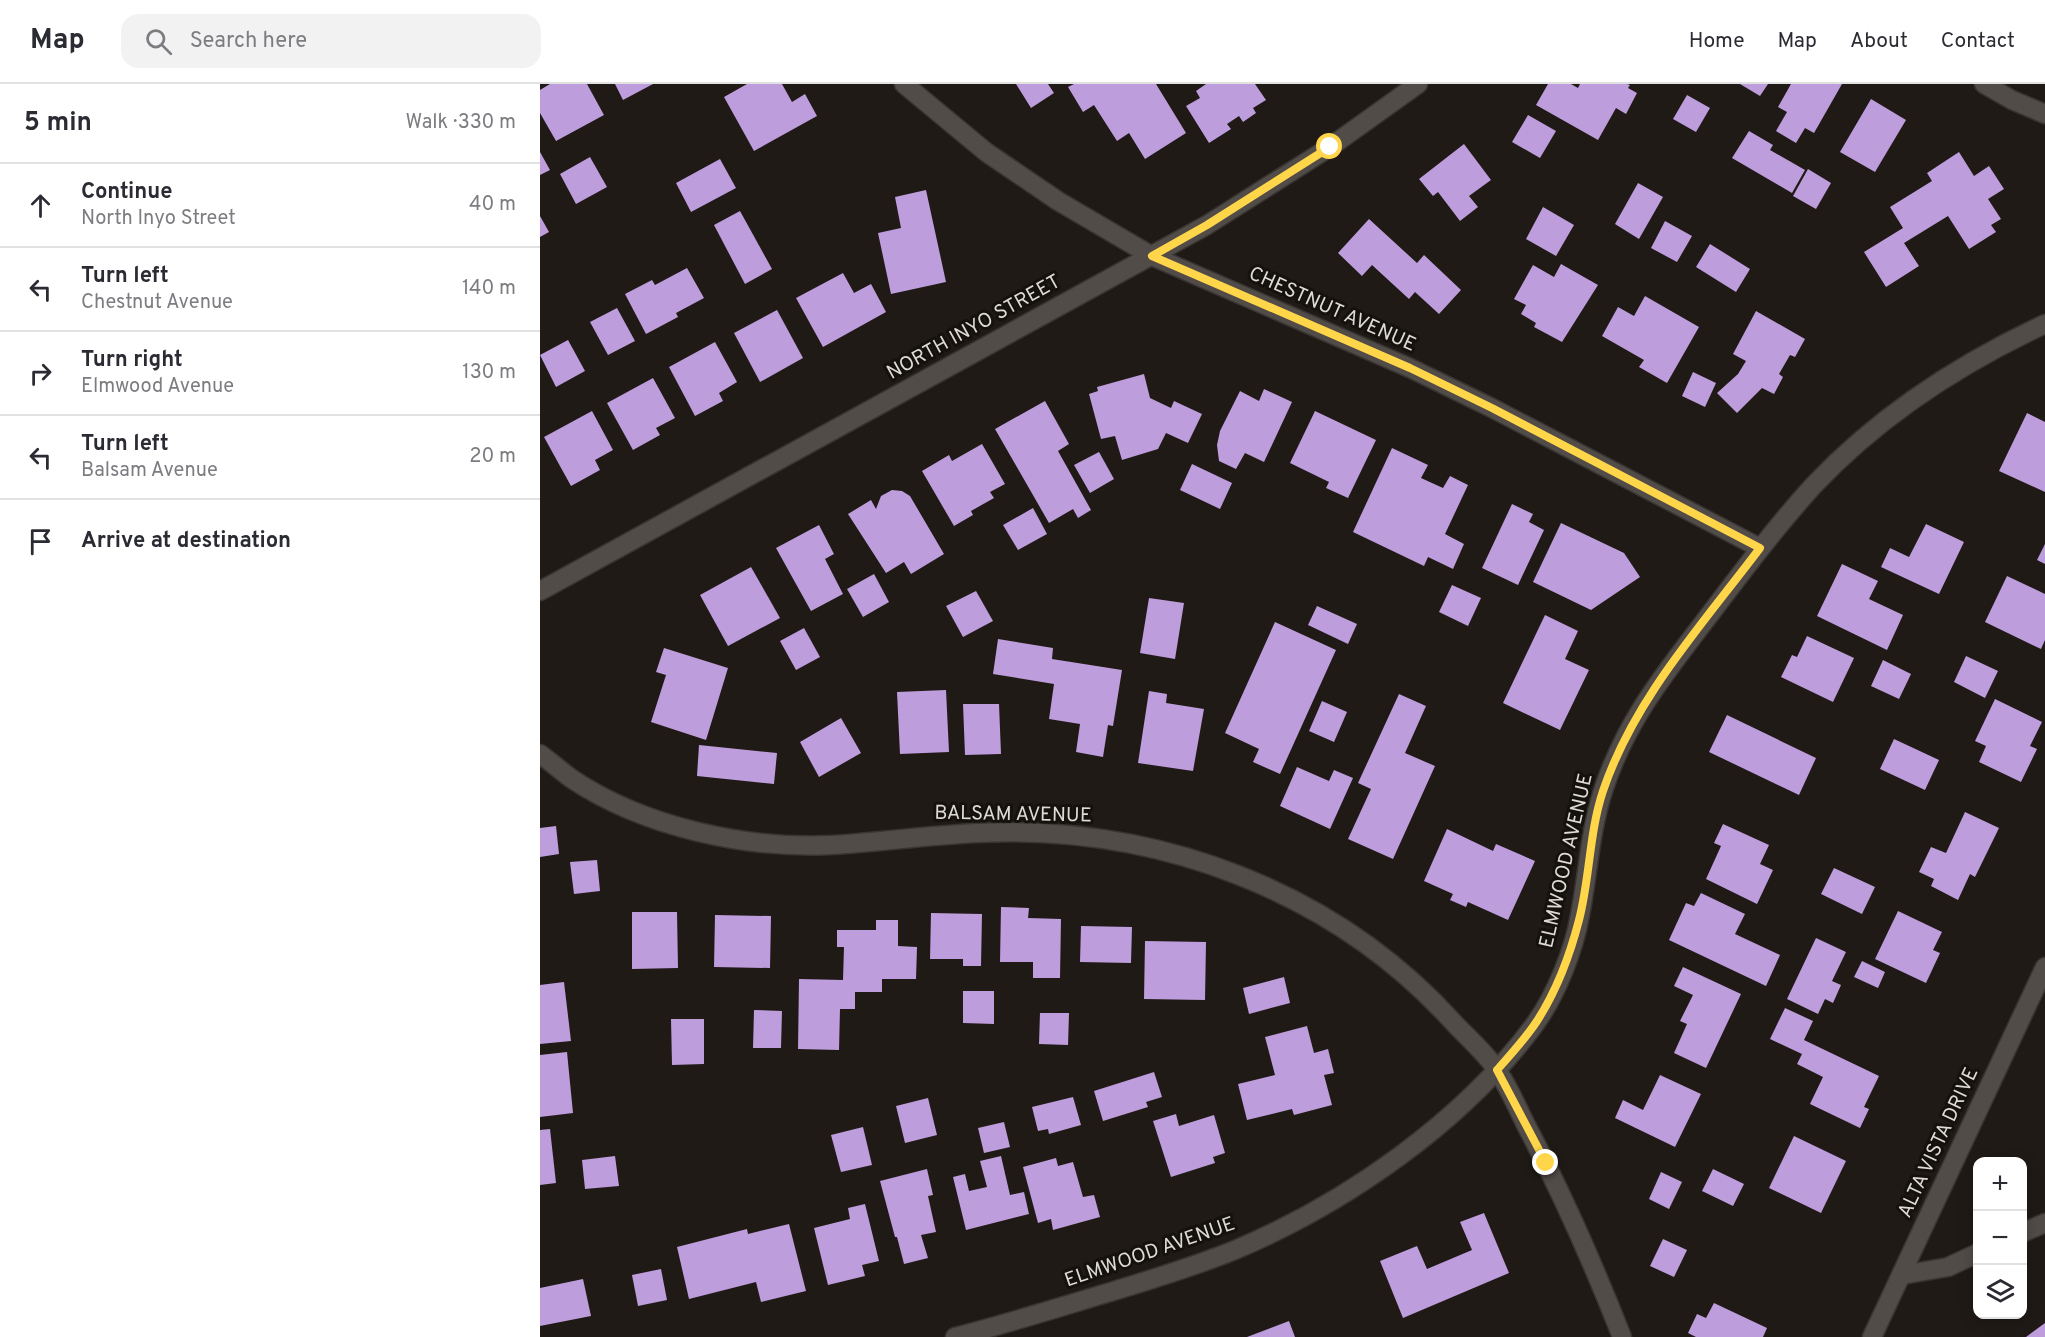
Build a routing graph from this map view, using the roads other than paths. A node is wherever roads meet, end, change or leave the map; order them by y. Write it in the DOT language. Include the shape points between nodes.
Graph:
graph roads {
  1 [pos="904,84"];
  2 [pos="1418,84"];
  3 [pos="1984,84"];
  4 [pos="2045,114"];
  5 [pos="1152,256"];
  6 [pos="2045,324"];
  7 [pos="1760,548"];
  8 [pos="540,591"];
  9 [pos="540,754"];
  10 [pos="2045,967"];
  11 [pos="1497,1070"];
  12 [pos="2045,1223"];
  13 [pos="2027,1231"];
  14 [pos="1973,1255"];
  15 [pos="1902,1275"];
  16 [pos="955,1337"];
  17 [pos="1622,1337"];
  18 [pos="1872,1337"];
  1 -- 5 [label="street, CHESTNUT AVENUE" via="986,152 1058,201"];
  2 -- 5 [label="street, NORTH INYO STREET" via="1330,147"];
  3 -- 4 [label="street"];
  5 -- 7 [label="street, CHESTNUT AVENUE" via="1410,368"];
  5 -- 8 [label="street, NORTH INYO STREET"];
  6 -- 7 [label="street, ELMWOOD AVENUE" via="1999,345 1932,386 1871,432 1814,485"];
  7 -- 11 [label="street, ELMWOOD AVENUE" via="1648,696 1622,742 1603,792 1590,844 1580,919 1563,972 1537,1021"];
  9 -- 11 [label="street, BALSAM AVENUE" via="572,779 611,801 662,821 717,836 773,844 830,845 984,832 1066,834 1128,842 1208,863 1276,890 1356,937 1436,1003"];
  10 -- 15 [label="street, ALTA VISTA DRIVE"];
  11 -- 16 [label="street, ELMWOOD AVENUE" via="1437,1127 1370,1177 1298,1220 1235,1250 1169,1274"];
  11 -- 17 [label="street, BALSAM AVENUE" via="1551,1173"];
  12 -- 13 [label="street"];
  14 -- 15 [label="street" via="1948,1267"];
  15 -- 18 [label="street, ALTA VISTA DRIVE"];
}
